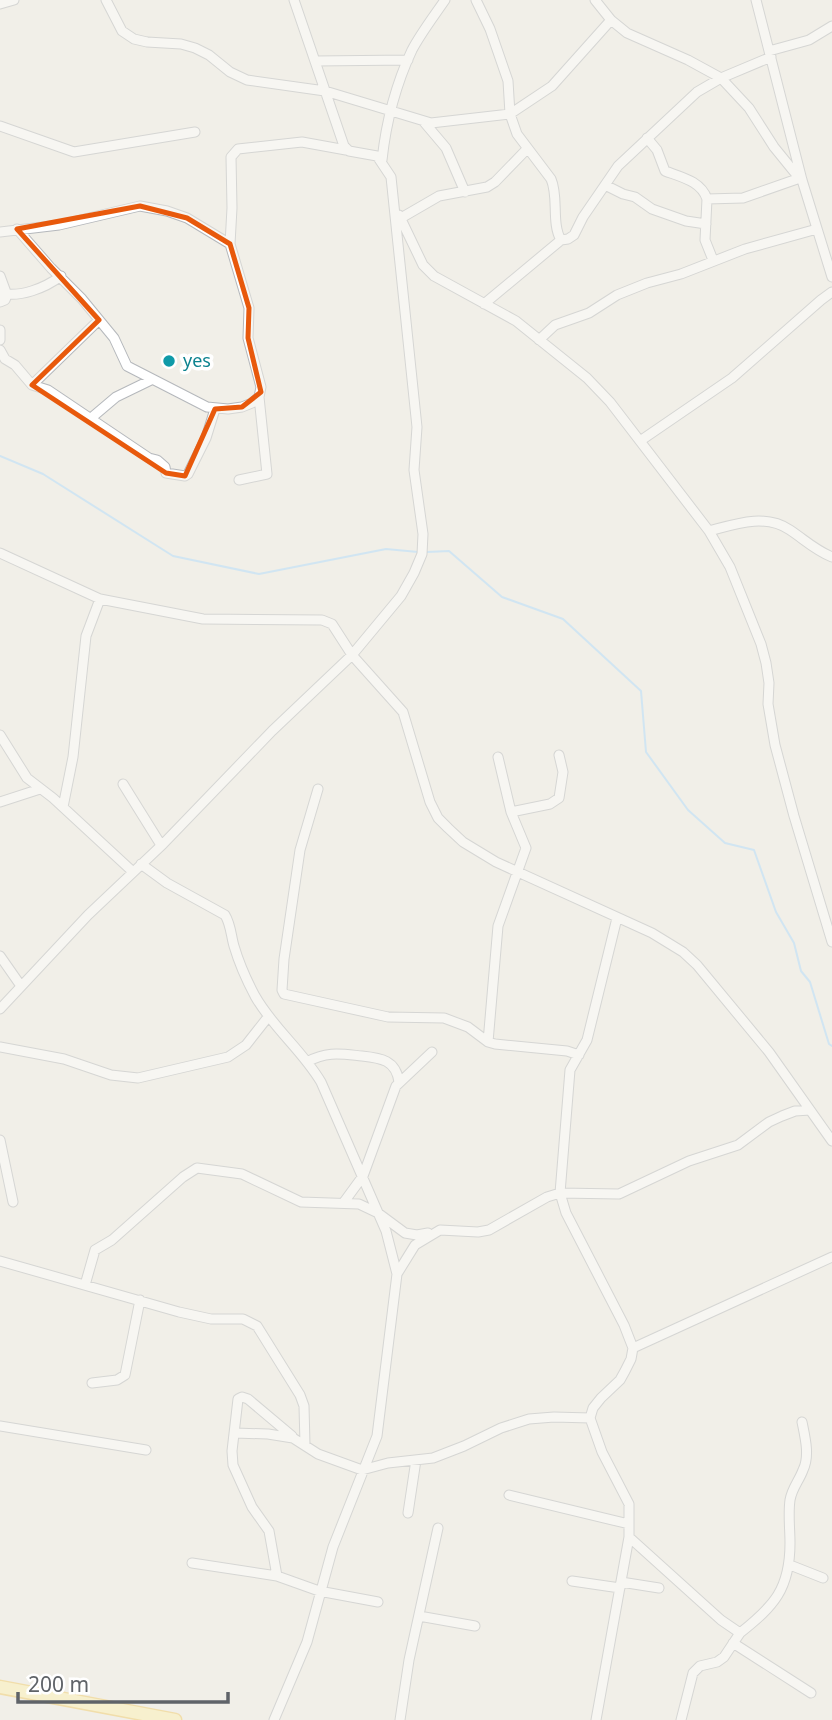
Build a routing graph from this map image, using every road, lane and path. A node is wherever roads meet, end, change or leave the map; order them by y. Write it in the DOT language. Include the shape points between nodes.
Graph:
graph roads {
  1 [pos="14,0"];
  2 [pos="106,0"];
  3 [pos="294,0"];
  4 [pos="445,0"];
  5 [pos="475,0"];
  6 [pos="595,0"];
  7 [pos="756,0"];
  8 [pos="0,4"];
  9 [pos="611,20"];
  10 [pos="832,26"];
  11 [pos="770,54"];
  12 [pos="408,60"];
  13 [pos="316,61"];
  14 [pos="721,78"];
  15 [pos="325,91"];
  16 [pos="391,111"];
  17 [pos="510,114"];
  18 [pos="424,122"];
  19 [pos="0,126"];
  20 [pos="195,132"];
  21 [pos="647,138"];
  22 [pos="527,149"];
  23 [pos="346,150"];
  24 [pos="382,160"];
  25 [pos="801,179"];
  26 [pos="605,185"];
  27 [pos="465,192"];
  28 [pos="708,200"];
  29 [pos="395,207"];
  30 [pos="401,218"];
  31 [pos="706,224"];
  32 [pos="17,229"];
  33 [pos="817,229"];
  34 [pos="1,233"];
  35 [pos="561,240"];
  36 [pos="230,244"];
  37 [pos="713,260"];
  38 [pos="0,276"];
  39 [pos="61,276"];
  40 [pos="832,276"];
  41 [pos="832,292"];
  42 [pos="4,294"];
  43 [pos="0,303"];
  44 [pos="484,304"];
  45 [pos="99,320"];
  46 [pos="0,330"];
  47 [pos="540,340"];
  48 [pos="0,341"];
  49 [pos="0,352"];
  50 [pos="151,380"];
  51 [pos="32,385"];
  52 [pos="259,397"];
  53 [pos="215,409"];
  54 [pos="90,419"];
  55 [pos="640,441"];
  56 [pos="239,481"];
  57 [pos="709,531"];
  58 [pos="0,552"];
  59 [pos="832,557"];
  60 [pos="100,599"];
  61 [pos="352,655"];
  62 [pos="0,735"];
  63 [pos="559,755"];
  64 [pos="498,757"];
  65 [pos="123,784"];
  66 [pos="40,789"];
  67 [pos="318,789"];
  68 [pos="0,802"];
  69 [pos="62,807"];
  70 [pos="511,812"];
  71 [pos="161,845"];
  72 [pos="141,864"];
  73 [pos="517,871"];
  74 [pos="132,872"];
  75 [pos="617,918"];
  76 [pos="832,942"];
  77 [pos="0,956"];
  78 [pos="21,986"];
  79 [pos="0,1009"];
  80 [pos="268,1017"];
  81 [pos="488,1042"];
  82 [pos="0,1047"];
  83 [pos="432,1052"];
  84 [pos="579,1055"];
  85 [pos="307,1062"];
  86 [pos="399,1082"];
  87 [pos="810,1110"];
  88 [pos="0,1140"];
  89 [pos="832,1141"];
  90 [pos="363,1176"];
  91 [pos="560,1194"];
  92 [pos="13,1202"];
  93 [pos="344,1202"];
  94 [pos="378,1213"];
  95 [pos="440,1230"];
  96 [pos="832,1257"];
  97 [pos="0,1261"];
  98 [pos="397,1274"];
  99 [pos="85,1284"];
  100 [pos="140,1300"];
  101 [pos="633,1348"];
  102 [pos="92,1383"];
  103 [pos="590,1418"];
  104 [pos="802,1422"];
  105 [pos="0,1426"];
  106 [pos="235,1433"];
  107 [pos="293,1438"];
  108 [pos="305,1445"];
  109 [pos="146,1450"];
  110 [pos="416,1460"];
  111 [pos="362,1470"];
  112 [pos="509,1494"];
  113 [pos="408,1513"];
  114 [pos="629,1524"];
  115 [pos="438,1528"];
  116 [pos="629,1537"];
  117 [pos="192,1563"];
  118 [pos="789,1565"];
  119 [pos="276,1576"];
  120 [pos="823,1578"];
  121 [pos="572,1581"];
  122 [pos="621,1585"];
  123 [pos="659,1588"];
  124 [pos="319,1591"];
  125 [pos="378,1602"];
  126 [pos="419,1616"];
  127 [pos="475,1626"];
  128 [pos="740,1633"];
  129 [pos="733,1643"];
  130 [pos="0,1686"];
  131 [pos="811,1693"];
  132 [pos="175,1720"];
  133 [pos="274,1720"];
  134 [pos="400,1720"];
  135 [pos="596,1720"];
  136 [pos="681,1720"];
  1 -- 8 [label="street"];
  2 -- 15 [label="street" via="122,31 134,39 195,48 247,80"];
  3 -- 13 [label="street"];
  4 -- 12 [label="street"];
  5 -- 17 [label="street" via="491,29 508,81"];
  6 -- 9 [label="street"];
  7 -- 11 [label="street"];
  9 -- 14 [label="street" via="626,33"];
  9 -- 17 [label="street" via="551,86"];
  10 -- 11 [label="street" via="810,40"];
  11 -- 14 [label="street"];
  11 -- 25 [label="street"];
  12 -- 13 [label="street"];
  12 -- 16 [label="street"];
  13 -- 15 [label="street"];
  14 -- 21 [label="street" via="697,92"];
  14 -- 25 [label="street"];
  15 -- 16 [label="street"];
  15 -- 23 [label="street"];
  16 -- 18 [label="street"];
  16 -- 24 [label="street"];
  17 -- 18 [label="street"];
  17 -- 22 [label="street"];
  18 -- 27 [label="street" via="446,148"];
  19 -- 20 [label="street" via="74,152"];
  21 -- 26 [label="street"];
  21 -- 28 [label="street" via="665,171 689,179"];
  22 -- 27 [label="street" via="495,182"];
  22 -- 35 [label="street" via="551,178"];
  23 -- 24 [label="street"];
  23 -- 36 [label="street" via="302,142 234,151 230,161"];
  24 -- 29 [label="street" via="391,177"];
  25 -- 28 [label="street" via="743,198"];
  25 -- 33 [label="street"];
  26 -- 31 [label="street" via="652,209"];
  26 -- 35 [label="street" via="574,235"];
  27 -- 30 [label="street" via="439,196"];
  28 -- 31 [label="street"];
  29 -- 30 [label="street"];
  29 -- 61 [label="street" via="416,427 414,470 422,554 401,596"];
  30 -- 44 [label="street" via="423,265"];
  31 -- 37 [label="street" via="705,240"];
  32 -- 34 [label="street"];
  32 -- 36 [label="street" via="59,225 140,206 187,218"];
  32 -- 39 [label="street"];
  33 -- 37 [label="street"];
  33 -- 40 [label="street"];
  35 -- 44 [label="street"];
  36 -- 52 [label="street" via="248,309 248,338 260,380"];
  37 -- 47 [label="street" via="617,295 589,313 555,325"];
  38 -- 42 [label="street"];
  39 -- 42 [label="street" via="44,286"];
  39 -- 45 [label="street"];
  41 -- 55 [label="street" via="732,378"];
  42 -- 43 [label="street"];
  44 -- 47 [label="street"];
  45 -- 50 [label="street" via="127,366"];
  45 -- 51 [label="street"];
  46 -- 48 [label="street"];
  47 -- 55 [label="street" via="587,378"];
  49 -- 51 [label="street"];
  50 -- 53 [label="street"];
  50 -- 54 [label="street" via="116,397"];
  51 -- 54 [label="street" via="48,390"];
  52 -- 53 [label="street" via="242,407"];
  52 -- 56 [label="street" via="267,474"];
  53 -- 54 [label="street" via="192,469 185,476 166,472 157,460"];
  55 -- 57 [label="street"];
  57 -- 59 [label="street" via="748,522 778,523"];
  57 -- 76 [label="street" via="730,567 761,644 775,745"];
  58 -- 60 [label="street"];
  60 -- 61 [label="street" via="204,619 327,621"];
  60 -- 69 [label="street" via="86,636 73,757"];
  61 -- 71 [label="street"];
  61 -- 73 [label="street" via="403,712 438,818 463,842"];
  62 -- 66 [label="street" via="27,778"];
  63 -- 70 [label="street" via="564,772 559,798"];
  64 -- 70 [label="street"];
  65 -- 71 [label="street"];
  66 -- 68 [label="street"];
  66 -- 69 [label="street"];
  67 -- 81 [label="street" via="300,850 282,992 388,1017 444,1018 468,1027"];
  69 -- 74 [label="street"];
  70 -- 73 [label="street" via="526,848"];
  71 -- 72 [label="street"];
  72 -- 74 [label="street"];
  72 -- 80 [label="street" via="225,915 240,963"];
  73 -- 75 [label="street"];
  73 -- 81 [label="street" via="498,926"];
  74 -- 78 [label="street"];
  75 -- 84 [label="street" via="587,1040"];
  75 -- 87 [label="street" via="659,937 697,965"];
  77 -- 78 [label="street"];
  78 -- 79 [label="street"];
  80 -- 82 [label="street" via="246,1045 228,1057 138,1078"];
  80 -- 85 [label="street"];
  81 -- 84 [label="street"];
  83 -- 86 [label="street"];
  84 -- 91 [label="street" via="570,1070"];
  85 -- 86 [label="street" via="336,1052 381,1058 394,1067"];
  85 -- 90 [label="street" via="321,1082"];
  86 -- 90 [label="street"];
  87 -- 89 [label="street"];
  87 -- 91 [label="street" via="782,1116 738,1145 689,1161 619,1194"];
  88 -- 92 [label="street"];
  90 -- 93 [label="street"];
  90 -- 94 [label="street"];
  91 -- 95 [label="street" via="489,1230"];
  91 -- 101 [label="street"];
  93 -- 94 [label="street"];
  93 -- 99 [label="street" via="301,1202 242,1174 192,1169 112,1240 93,1251"];
  94 -- 95 [label="street" via="405,1233"];
  94 -- 98 [label="street"];
  95 -- 98 [label="street" via="415,1245"];
  96 -- 101 [label="street"];
  97 -- 99 [label="street"];
  98 -- 111 [label="street" via="377,1436"];
  99 -- 100 [label="street"];
  100 -- 102 [label="street" via="125,1375"];
  100 -- 108 [label="street" via="211,1319 243,1319 257,1326 300,1395"];
  101 -- 103 [label="street" via="620,1380 593,1408"];
  103 -- 110 [label="street" via="520,1422 451,1452"];
  103 -- 114 [label="street" via="629,1504"];
  104 -- 118 [label="street" via="806,1456 790,1501"];
  105 -- 109 [label="street"];
  106 -- 107 [label="street"];
  106 -- 107 [label="street" via="237,1402 242,1397"];
  106 -- 119 [label="street" via="232,1451 237,1477 269,1531"];
  107 -- 108 [label="street"];
  108 -- 111 [label="street"];
  110 -- 111 [label="street"];
  110 -- 113 [label="street"];
  111 -- 124 [label="street"];
  112 -- 114 [label="street"];
  114 -- 116 [label="street"];
  115 -- 126 [label="street"];
  116 -- 122 [label="street"];
  116 -- 128 [label="street"];
  117 -- 119 [label="street"];
  118 -- 120 [label="street"];
  118 -- 128 [label="street" via="783,1587 771,1605"];
  119 -- 124 [label="street"];
  121 -- 122 [label="street"];
  122 -- 123 [label="street"];
  122 -- 135 [label="street"];
  124 -- 125 [label="street"];
  124 -- 133 [label="street" via="307,1642"];
  126 -- 127 [label="street"];
  126 -- 134 [label="street"];
  128 -- 129 [label="street"];
  129 -- 131 [label="street"];
  129 -- 136 [label="street" via="724,1657 693,1673"];
  130 -- 132 [label="main road"];
}
